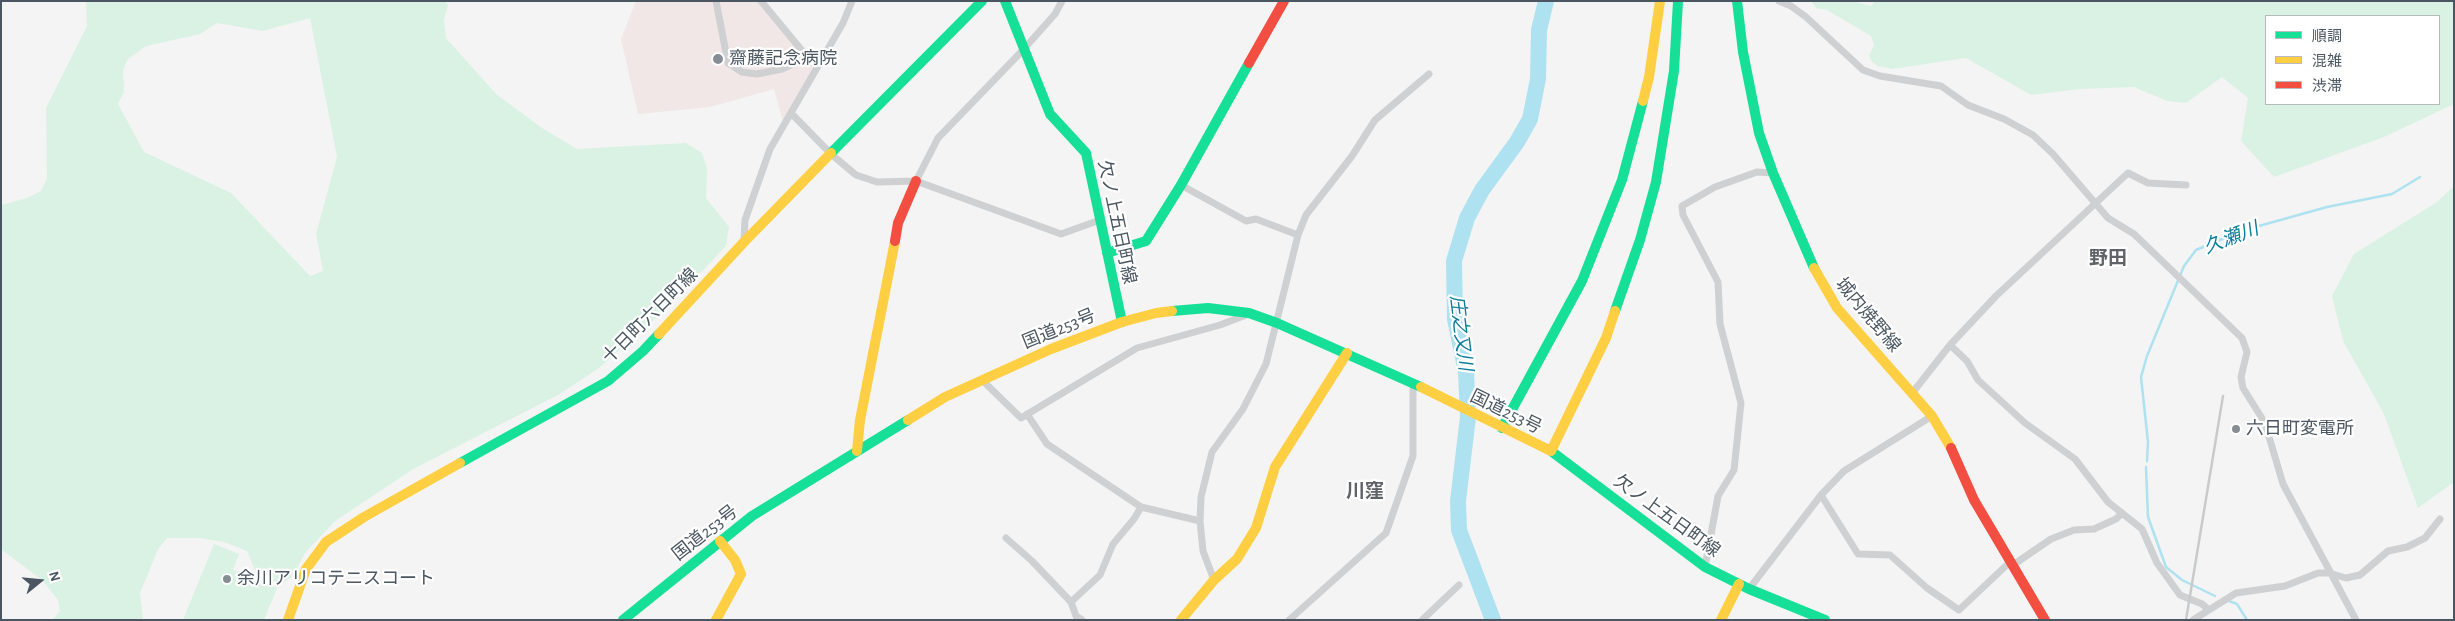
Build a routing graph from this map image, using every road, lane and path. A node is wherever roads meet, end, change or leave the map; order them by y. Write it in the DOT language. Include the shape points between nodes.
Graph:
graph roads {
  1 [pos="716,1"];
  2 [pos="761,1"];
  3 [pos="852,1"];
  4 [pos="982,1"];
  5 [pos="1005,1"];
  6 [pos="1062,1"];
  7 [pos="1284,1"];
  8 [pos="1660,1"];
  9 [pos="1678,1"];
  10 [pos="1737,1"];
  11 [pos="1779,1"];
  12 [pos="1023,50"];
  13 [pos="804,53"];
  14 [pos="818,65"];
  15 [pos="1429,74"];
  16 [pos="791,113"];
  17 [pos="830,154"];
  18 [pos="1773,172"];
  19 [pos="916,181"];
  20 [pos="1181,184"];
  21 [pos="2186,185"];
  22 [pos="2097,203"];
  23 [pos="1100,220"];
  24 [pos="1298,235"];
  25 [pos="744,242"];
  26 [pos="1107,253"];
  27 [pos="1249,313"];
  28 [pos="1122,322"];
  29 [pos="1277,323"];
  30 [pos="1950,345"];
  31 [pos="1347,353"];
  32 [pos="981,379"];
  33 [pos="1413,383"];
  34 [pos="1913,392"];
  35 [pos="1027,414"];
  36 [pos="1932,416"];
  37 [pos="1502,428"];
  38 [pos="857,451"];
  39 [pos="1551,451"];
  40 [pos="1821,495"];
  41 [pos="1140,507"];
  42 [pos="2122,513"];
  43 [pos="2440,519"];
  44 [pos="1200,521"];
  45 [pos="1006,538"];
  46 [pos="720,541"];
  47 [pos="2012,563"];
  48 [pos="1705,567"];
  49 [pos="2329,573"];
  50 [pos="1214,580"];
  51 [pos="1459,585"];
  52 [pos="1744,586"];
  53 [pos="1071,602"];
  54 [pos="2208,609"];
  55 [pos="288,620"];
  56 [pos="623,620"];
  57 [pos="716,620"];
  58 [pos="1082,620"];
  59 [pos="1181,620"];
  60 [pos="1289,620"];
  61 [pos="1422,620"];
  62 [pos="1722,620"];
  63 [pos="1826,620"];
  64 [pos="2045,620"];
  65 [pos="2193,620"];
  66 [pos="2356,620"];
  1 -- 13 [label="street" via="728,63 742,72 757,74 782,69 795,64"];
  2 -- 13 [label="street"];
  3 -- 14 [label="street"];
  4 -- 17 [label="main road, 十日町六日町線"];
  5 -- 12 [label="main road, 欠ノ上五日町線"];
  6 -- 12 [label="street" via="1055,14"];
  7 -- 20 [label="main road"];
  8 -- 37 [label="main road" via="1649,77 1622,180 1578,290"];
  9 -- 39 [label="main road" via="1674,71 1656,182 1640,240 1606,338"];
  10 -- 18 [label="main road, 城内焼野線" via="1752,103"];
  11 -- 22 [label="street" via="1806,17 1863,70 1941,86 1968,106 2004,119 2033,135"];
  12 -- 19 [label="street" via="938,138"];
  12 -- 23 [label="main road, 欠ノ上五日町線" via="1050,114 1086,153"];
  13 -- 14 [label="street"];
  14 -- 16 [label="street"];
  15 -- 24 [label="street" via="1375,120 1352,156 1306,215"];
  16 -- 17 [label="street"];
  16 -- 25 [label="street" via="770,149 745,220"];
  17 -- 19 [label="street" via="856,175 877,182"];
  17 -- 25 [label="main road, 十日町六日町線"];
  18 -- 34 [label="main road, 城内焼野線" via="1828,297"];
  18 -- 48 [label="street" via="1757,172 1715,187 1682,206 1683,215 1718,282 1720,324 1741,403 1734,470 1718,496"];
  19 -- 23 [label="street" via="1061,234"];
  19 -- 38 [label="main road" via="898,223 860,420"];
  20 -- 24 [label="street" via="1246,221 1256,218"];
  20 -- 26 [label="main road" via="1146,241"];
  21 -- 22 [label="street" via="2148,182 2128,173"];
  22 -- 30 [label="street" via="1996,296"];
  22 -- 49 [label="street" via="2108,218 2134,234 2242,338 2247,352 2241,377 2244,388 2265,422 2283,484"];
  23 -- 26 [label="main road, 欠ノ上五日町線"];
  24 -- 29 [label="street"];
  25 -- 55 [label="main road, 十日町六日町線" via="642,351 608,381 364,517 326,542 306,569"];
  26 -- 28 [label="main road, 欠ノ上五日町線"];
  27 -- 28 [label="main road, 国道253号" via="1208,308 1156,313"];
  27 -- 29 [label="main road, 国道253号"];
  27 -- 35 [label="street" via="1220,325 1138,348"];
  28 -- 32 [label="main road, 国道253号"];
  29 -- 31 [label="main road, 国道253号"];
  29 -- 44 [label="street" via="1266,364 1243,409 1212,452 1201,497"];
  30 -- 34 [label="street"];
  30 -- 42 [label="street" via="1967,361 1978,380 2025,423 2075,459 2108,502"];
  31 -- 33 [label="main road, 国道253号"];
  31 -- 50 [label="main road" via="1275,467 1256,528 1237,558"];
  32 -- 35 [label="street" via="1021,418"];
  32 -- 38 [label="main road, 国道253号" via="945,397"];
  33 -- 37 [label="main road, 国道253号"];
  33 -- 60 [label="street" via="1413,456 1386,533"];
  34 -- 36 [label="main road, 城内焼野線"];
  35 -- 41 [label="street" via="1047,444"];
  36 -- 40 [label="street" via="1844,471"];
  36 -- 47 [label="main road, 城内焼野線" via="1950,446 1974,500"];
  37 -- 39 [label="main road, 国道253号"];
  38 -- 46 [label="main road, 国道253号" via="768,506"];
  39 -- 48 [label="main road, 欠ノ上五日町線"];
  40 -- 47 [label="street" via="1858,554 1890,555 1926,588 1959,610"];
  40 -- 52 [label="street"];
  41 -- 44 [label="street"];
  41 -- 53 [label="street" via="1134,520 1113,544 1100,575"];
  42 -- 47 [label="street" via="2094,529 2074,530 2051,539"];
  42 -- 54 [label="street" via="2142,529 2157,564 2180,595"];
  43 -- 49 [label="street" via="2425,538 2407,547 2388,550 2360,575 2346,578"];
  44 -- 50 [label="street" via="1204,551"];
  45 -- 53 [label="street"];
  46 -- 56 [label="main road, 国道253号"];
  46 -- 57 [label="main road" via="740,574"];
  47 -- 64 [label="main road, 城内焼野線"];
  48 -- 52 [label="main road, 欠ノ上五日町線"];
  49 -- 54 [label="street" via="2285,586 2236,593"];
  49 -- 66 [label="street"];
  50 -- 59 [label="main road"];
  51 -- 61 [label="street"];
  52 -- 62 [label="main road"];
  52 -- 63 [label="main road, 欠ノ上五日町線"];
  53 -- 58 [label="street" via="1076,616"];
  54 -- 65 [label="street"];
}
